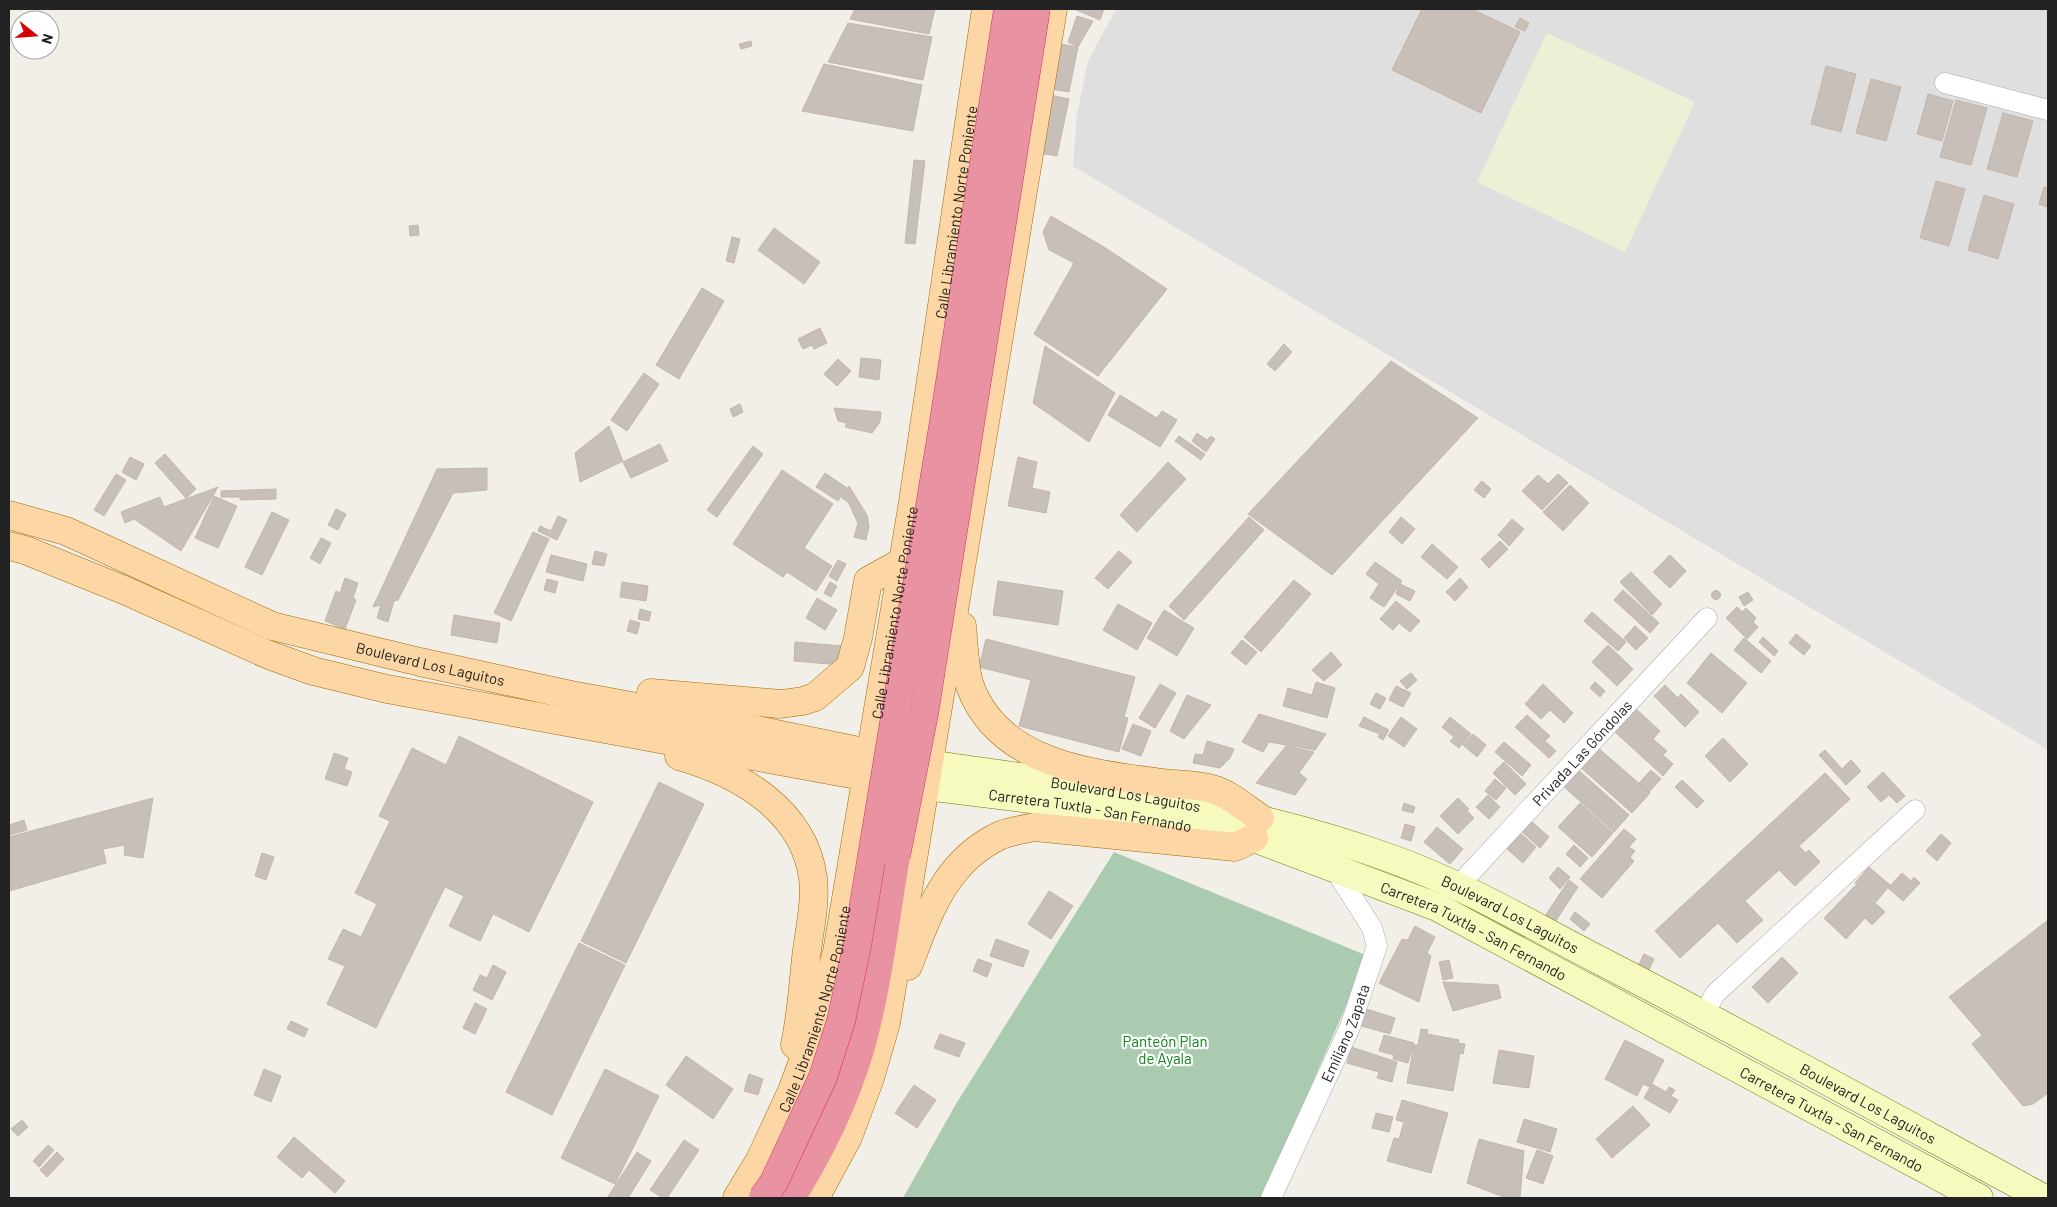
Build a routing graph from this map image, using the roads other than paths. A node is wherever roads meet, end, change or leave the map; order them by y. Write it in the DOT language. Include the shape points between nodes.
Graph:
graph roads {
  1 [pos="986,9"];
  2 [pos="1008,9"];
  3 [pos="1036,9"];
  4 [pos="1053,9"];
  5 [pos="1944,83"];
  6 [pos="2048,110"];
  7 [pos="9,515"];
  8 [pos="9,546"];
  9 [pos="902,562"];
  10 [pos="958,590"];
  11 [pos="1707,618"];
  12 [pos="571,695"];
  13 [pos="563,722"];
  14 [pos="869,766"];
  15 [pos="928,775"];
  16 [pos="1914,810"];
  17 [pos="1257,828"];
  18 [pos="1334,868"];
  19 [pos="1458,886"];
  20 [pos="1704,1014"];
  21 [pos="886,1023"];
  22 [pos="792,1090"];
  23 [pos="737,1198"];
  24 [pos="763,1198"];
  25 [pos="791,1198"];
  26 [pos="815,1198"];
  27 [pos="1271,1198"];
  28 [pos="1979,1198"];
  29 [pos="2043,1198"];
  1 -- 9 [label="main road, Calle Libramiento Norte Poniente"];
  2 -- 24 [label="highway, Calle Libramiento Norte Poniente, bridge" via="941,436 841,1022 803,1124"];
  3 -- 25 [label="highway, bridge" via="924,714 874,989 860,1050 839,1108"];
  4 -- 10 [label="main road"];
  5 -- 6 [label="street"];
  7 -- 12 [label="main road, Boulevard Los Laguitos" via="66,531 272,626"];
  8 -- 13 [label="main road, Boulevard Los Laguitos" via="106,582 236,641 313,671 388,689"];
  9 -- 12 [label="main road" via="868,581 850,667 814,697 781,704 611,689 586,689"];
  9 -- 14 [label="main road, Calle Libramiento Norte Poniente"];
  10 -- 15 [label="main road"];
  10 -- 17 [label="main road" via="970,684 980,707 1010,740 1056,764 1086,772 1211,789 1234,800"];
  11 -- 19 [label="street, Privada Las Góndolas"];
  12 -- 14 [label="main road, Boulevard Los Laguitos" via="703,719"];
  13 -- 14 [label="main road, Boulevard Los Laguitos"];
  13 -- 22 [label="main road" via="581,730 705,763 754,789 787,819 803,847 812,877 813,896 792,1062"];
  14 -- 15 [label="main road"];
  14 -- 22 [label="main road, Calle Libramiento Norte Poniente" via="837,952 813,1034"];
  15 -- 17 [label="main road, Boulevard Los Laguitos" via="1130,793"];
  15 -- 21 [label="main road"];
  16 -- 20 [label="street" via="1716,994"];
  17 -- 18 [label="main road, Carretera Tuxtla - San Fernando"];
  17 -- 19 [label="main road, Boulevard Los Laguitos" via="1391,858"];
  17 -- 21 [label="main road" via="1235,847 1035,826 980,846 960,863 939,892"];
  18 -- 27 [label="street, Emiliano Zapata" via="1372,928 1377,946 1350,1028"];
  18 -- 28 [label="main road, Carretera Tuxtla - San Fernando" via="1437,907"];
  19 -- 20 [label="main road, Boulevard Los Laguitos"];
  20 -- 29 [label="main road, Boulevard Los Laguitos"];
  21 -- 26 [label="main road" via="848,1137"];
  22 -- 23 [label="main road, Calle Libramiento Norte Poniente" via="760,1160"];
}
